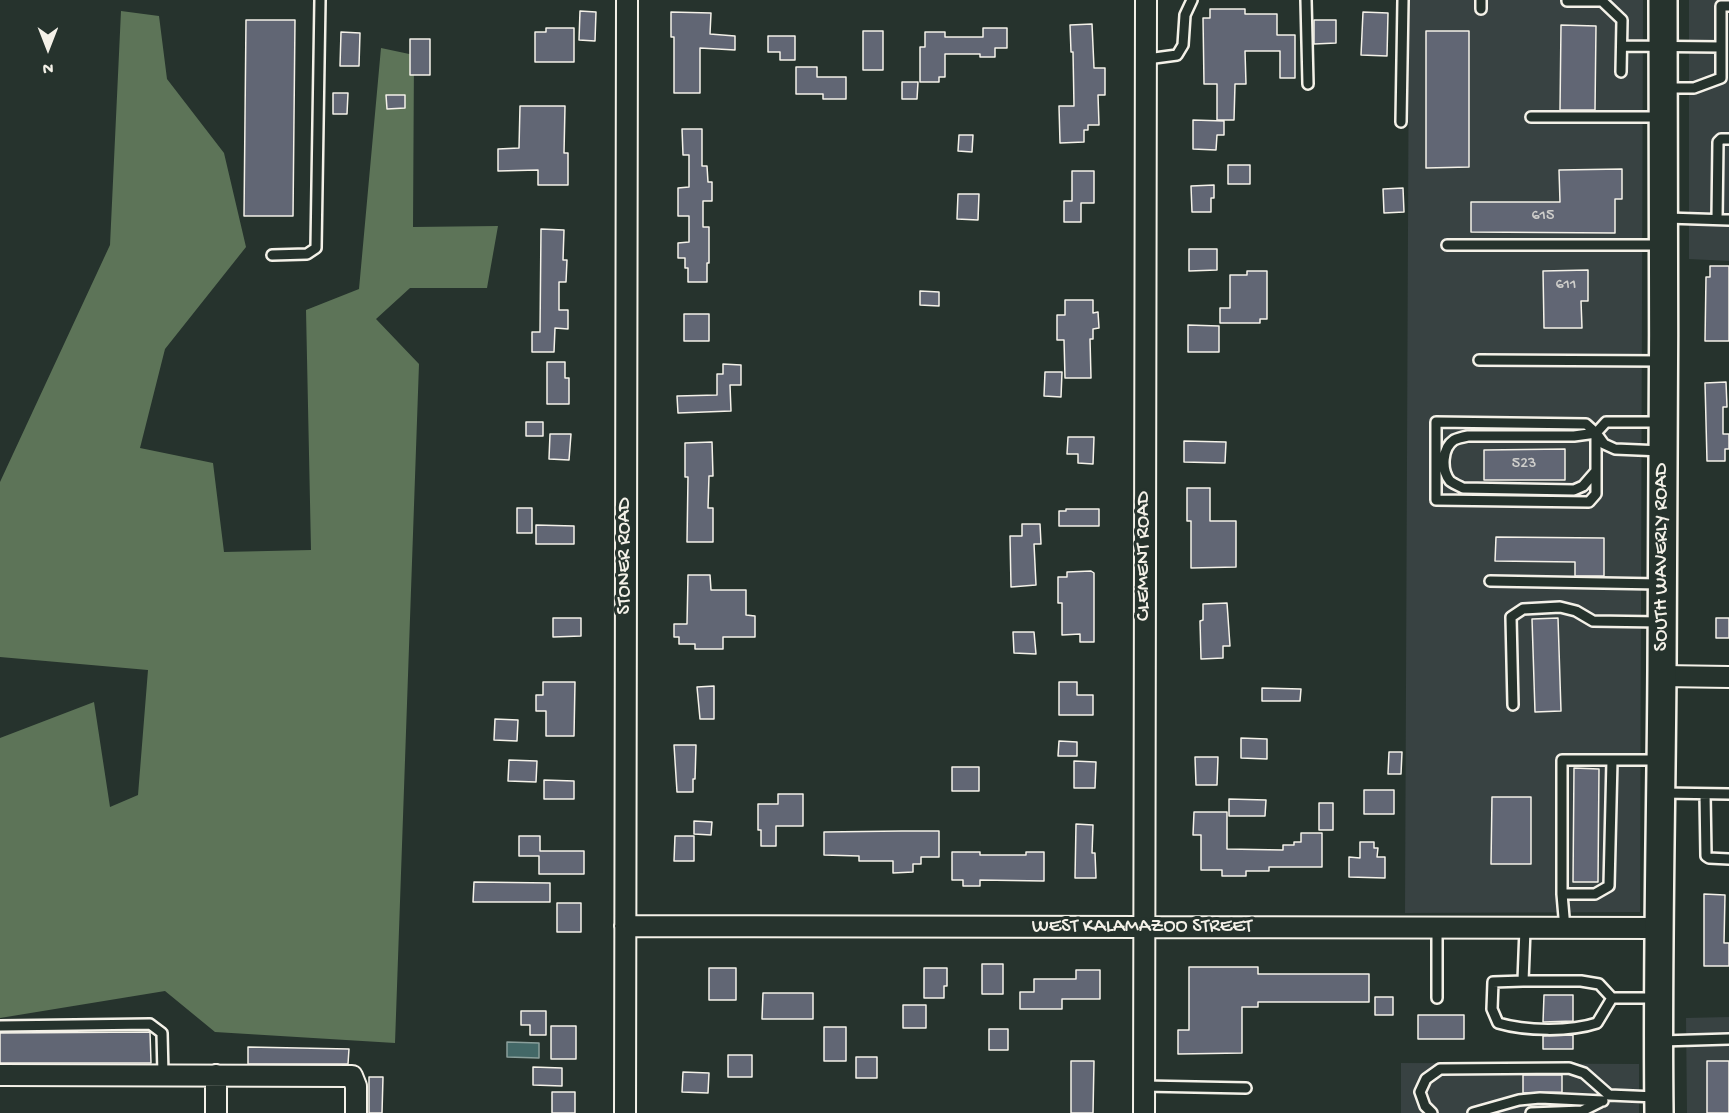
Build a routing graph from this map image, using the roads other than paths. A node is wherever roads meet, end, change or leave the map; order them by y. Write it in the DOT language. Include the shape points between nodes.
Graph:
graph roads {
  1 [pos="320,0"];
  2 [pos="627,0"];
  3 [pos="1146,0"];
  4 [pos="1192,0"];
  5 [pos="1306,0"];
  6 [pos="1403,0"];
  7 [pos="1663,0"];
  8 [pos="1567,1"];
  9 [pos="1584,1"];
  10 [pos="1729,6"];
  11 [pos="1622,46"];
  12 [pos="1663,47"];
  13 [pos="1720,47"];
  14 [pos="1147,59"];
  15 [pos="1622,72"];
  16 [pos="1308,84"];
  17 [pos="1664,88"];
  18 [pos="1531,117"];
  19 [pos="1664,117"];
  20 [pos="1401,122"];
  21 [pos="1729,139"];
  22 [pos="1664,218"];
  23 [pos="1717,219"];
  24 [pos="1729,220"];
  25 [pos="1447,245"];
  26 [pos="1664,245"];
  27 [pos="273,255"];
  28 [pos="1479,360"];
  29 [pos="1663,361"];
  30 [pos="1663,422"];
  31 [pos="1596,433"];
  32 [pos="1663,451"];
  33 [pos="1596,471"];
  34 [pos="1490,581"];
  35 [pos="1663,584"];
  36 [pos="1663,622"];
  37 [pos="1662,676"];
  38 [pos="1729,677"];
  39 [pos="1513,705"];
  40 [pos="1612,760"];
  41 [pos="1660,760"];
  42 [pos="1659,793"];
  43 [pos="1705,794"];
  44 [pos="1729,794"];
  45 [pos="1729,858"];
  46 [pos="1562,894"];
  47 [pos="625,926"];
  48 [pos="1437,927"];
  49 [pos="1144,928"];
  50 [pos="1658,928"];
  51 [pos="1525,929"];
  52 [pos="1565,929"];
  53 [pos="1523,981"];
  54 [pos="1437,998"];
  55 [pos="1612,998"];
  56 [pos="1658,998"];
  57 [pos="0,1026"];
  58 [pos="1729,1039"];
  59 [pos="1658,1041"];
  60 [pos="163,1074"];
  61 [pos="0,1075"];
  62 [pos="216,1075"];
  63 [pos="1144,1086"];
  64 [pos="1246,1088"];
  65 [pos="1606,1098"];
  66 [pos="1659,1105"];
  67 [pos="216,1113"];
  68 [pos="356,1113"];
  69 [pos="625,1113"];
  70 [pos="1144,1113"];
  71 [pos="1432,1113"];
  72 [pos="1473,1113"];
  73 [pos="1531,1113"];
  1 -- 27 [label="lane" via="316,248 307,254"];
  2 -- 47 [label="street, STONER ROAD"];
  3 -- 14 [label="street, CLEMENT ROAD"];
  4 -- 14 [label="lane" via="1185,15 1183,45 1177,55"];
  5 -- 16 [label="lane"];
  6 -- 20 [label="lane"];
  7 -- 12 [label="main road, SOUTH WAVERLY ROAD"];
  8 -- 9 [label="lane"];
  9 -- 11 [label="lane" via="1602,1 1622,20"];
  10 -- 13 [label="lane" via="1721,6"];
  11 -- 12 [label="lane"];
  11 -- 15 [label="lane"];
  12 -- 13 [label="lane"];
  12 -- 17 [label="main road, SOUTH WAVERLY ROAD"];
  13 -- 17 [label="lane" via="1721,78 1694,88"];
  14 -- 49 [label="street, CLEMENT ROAD"];
  17 -- 19 [label="main road, SOUTH WAVERLY ROAD"];
  18 -- 19 [label="lane"];
  19 -- 22 [label="main road, SOUTH WAVERLY ROAD"];
  21 -- 23 [label="lane" via="1718,142"];
  22 -- 23 [label="lane"];
  22 -- 26 [label="main road, SOUTH WAVERLY ROAD"];
  23 -- 24 [label="lane"];
  25 -- 26 [label="lane"];
  26 -- 29 [label="main road, SOUTH WAVERLY ROAD"];
  28 -- 29 [label="lane"];
  29 -- 30 [label="main road, SOUTH WAVERLY ROAD"];
  30 -- 31 [label="lane" via="1606,422"];
  30 -- 32 [label="main road, SOUTH WAVERLY ROAD"];
  31 -- 32 [label="lane" via="1604,444 1615,449"];
  31 -- 33 [label="lane"];
  31 -- 33 [label="lane" via="1468,436 1455,439 1444,454 1445,473 1452,483 1463,488 1574,490"];
  31 -- 33 [label="lane" via="1586,424 1436,422 1436,500 1589,502 1596,494"];
  32 -- 35 [label="main road, SOUTH WAVERLY ROAD"];
  34 -- 35 [label="lane"];
  35 -- 36 [label="main road, SOUTH WAVERLY ROAD"];
  36 -- 37 [label="main road, SOUTH WAVERLY ROAD"];
  36 -- 39 [label="lane" via="1593,621 1560,607 1523,609 1511,617"];
  37 -- 38 [label="street"];
  37 -- 41 [label="main road, SOUTH WAVERLY ROAD"];
  40 -- 41 [label="lane"];
  40 -- 46 [label="lane" via="1610,886 1595,894"];
  40 -- 46 [label="lane" via="1562,760"];
  41 -- 42 [label="main road, SOUTH WAVERLY ROAD"];
  42 -- 43 [label="lane"];
  42 -- 50 [label="main road, SOUTH WAVERLY ROAD"];
  43 -- 44 [label="lane"];
  43 -- 45 [label="lane" via="1706,856"];
  46 -- 52 [label="lane"];
  47 -- 49 [label="street, WEST KALAMAZOO STREET"];
  47 -- 69 [label="street, STONER ROAD"];
  48 -- 49 [label="street, WEST KALAMAZOO STREET"];
  48 -- 51 [label="street, WEST KALAMAZOO STREET"];
  48 -- 54 [label="lane"];
  49 -- 63 [label="street, CLEMENT ROAD"];
  50 -- 52 [label="street, WEST KALAMAZOO STREET"];
  50 -- 56 [label="main road, SOUTH WAVERLY ROAD"];
  51 -- 52 [label="street, WEST KALAMAZOO STREET"];
  51 -- 53 [label="lane"];
  53 -- 55 [label="lane" via="1599,984"];
  53 -- 55 [label="lane" via="1493,982 1492,1009 1498,1023 1514,1027 1581,1028 1597,1023"];
  55 -- 56 [label="lane"];
  56 -- 59 [label="main road, SOUTH WAVERLY ROAD"];
  57 -- 60 [label="lane" via="150,1024 162,1032"];
  58 -- 59 [label="lane"];
  59 -- 66 [label="main road, SOUTH WAVERLY ROAD"];
  60 -- 61 [label="street"];
  60 -- 62 [label="street"];
  62 -- 67 [label="street"];
  62 -- 68 [label="street" via="352,1076"];
  63 -- 64 [label="lane"];
  63 -- 70 [label="street, CLEMENT ROAD"];
  65 -- 66 [label="lane"];
  65 -- 71 [label="lane" via="1584,1072 1569,1068 1440,1069 1426,1079 1420,1092"];
  65 -- 72 [label="lane" via="1519,1100"];
  65 -- 73 [label="lane" via="1582,1111"];
}
